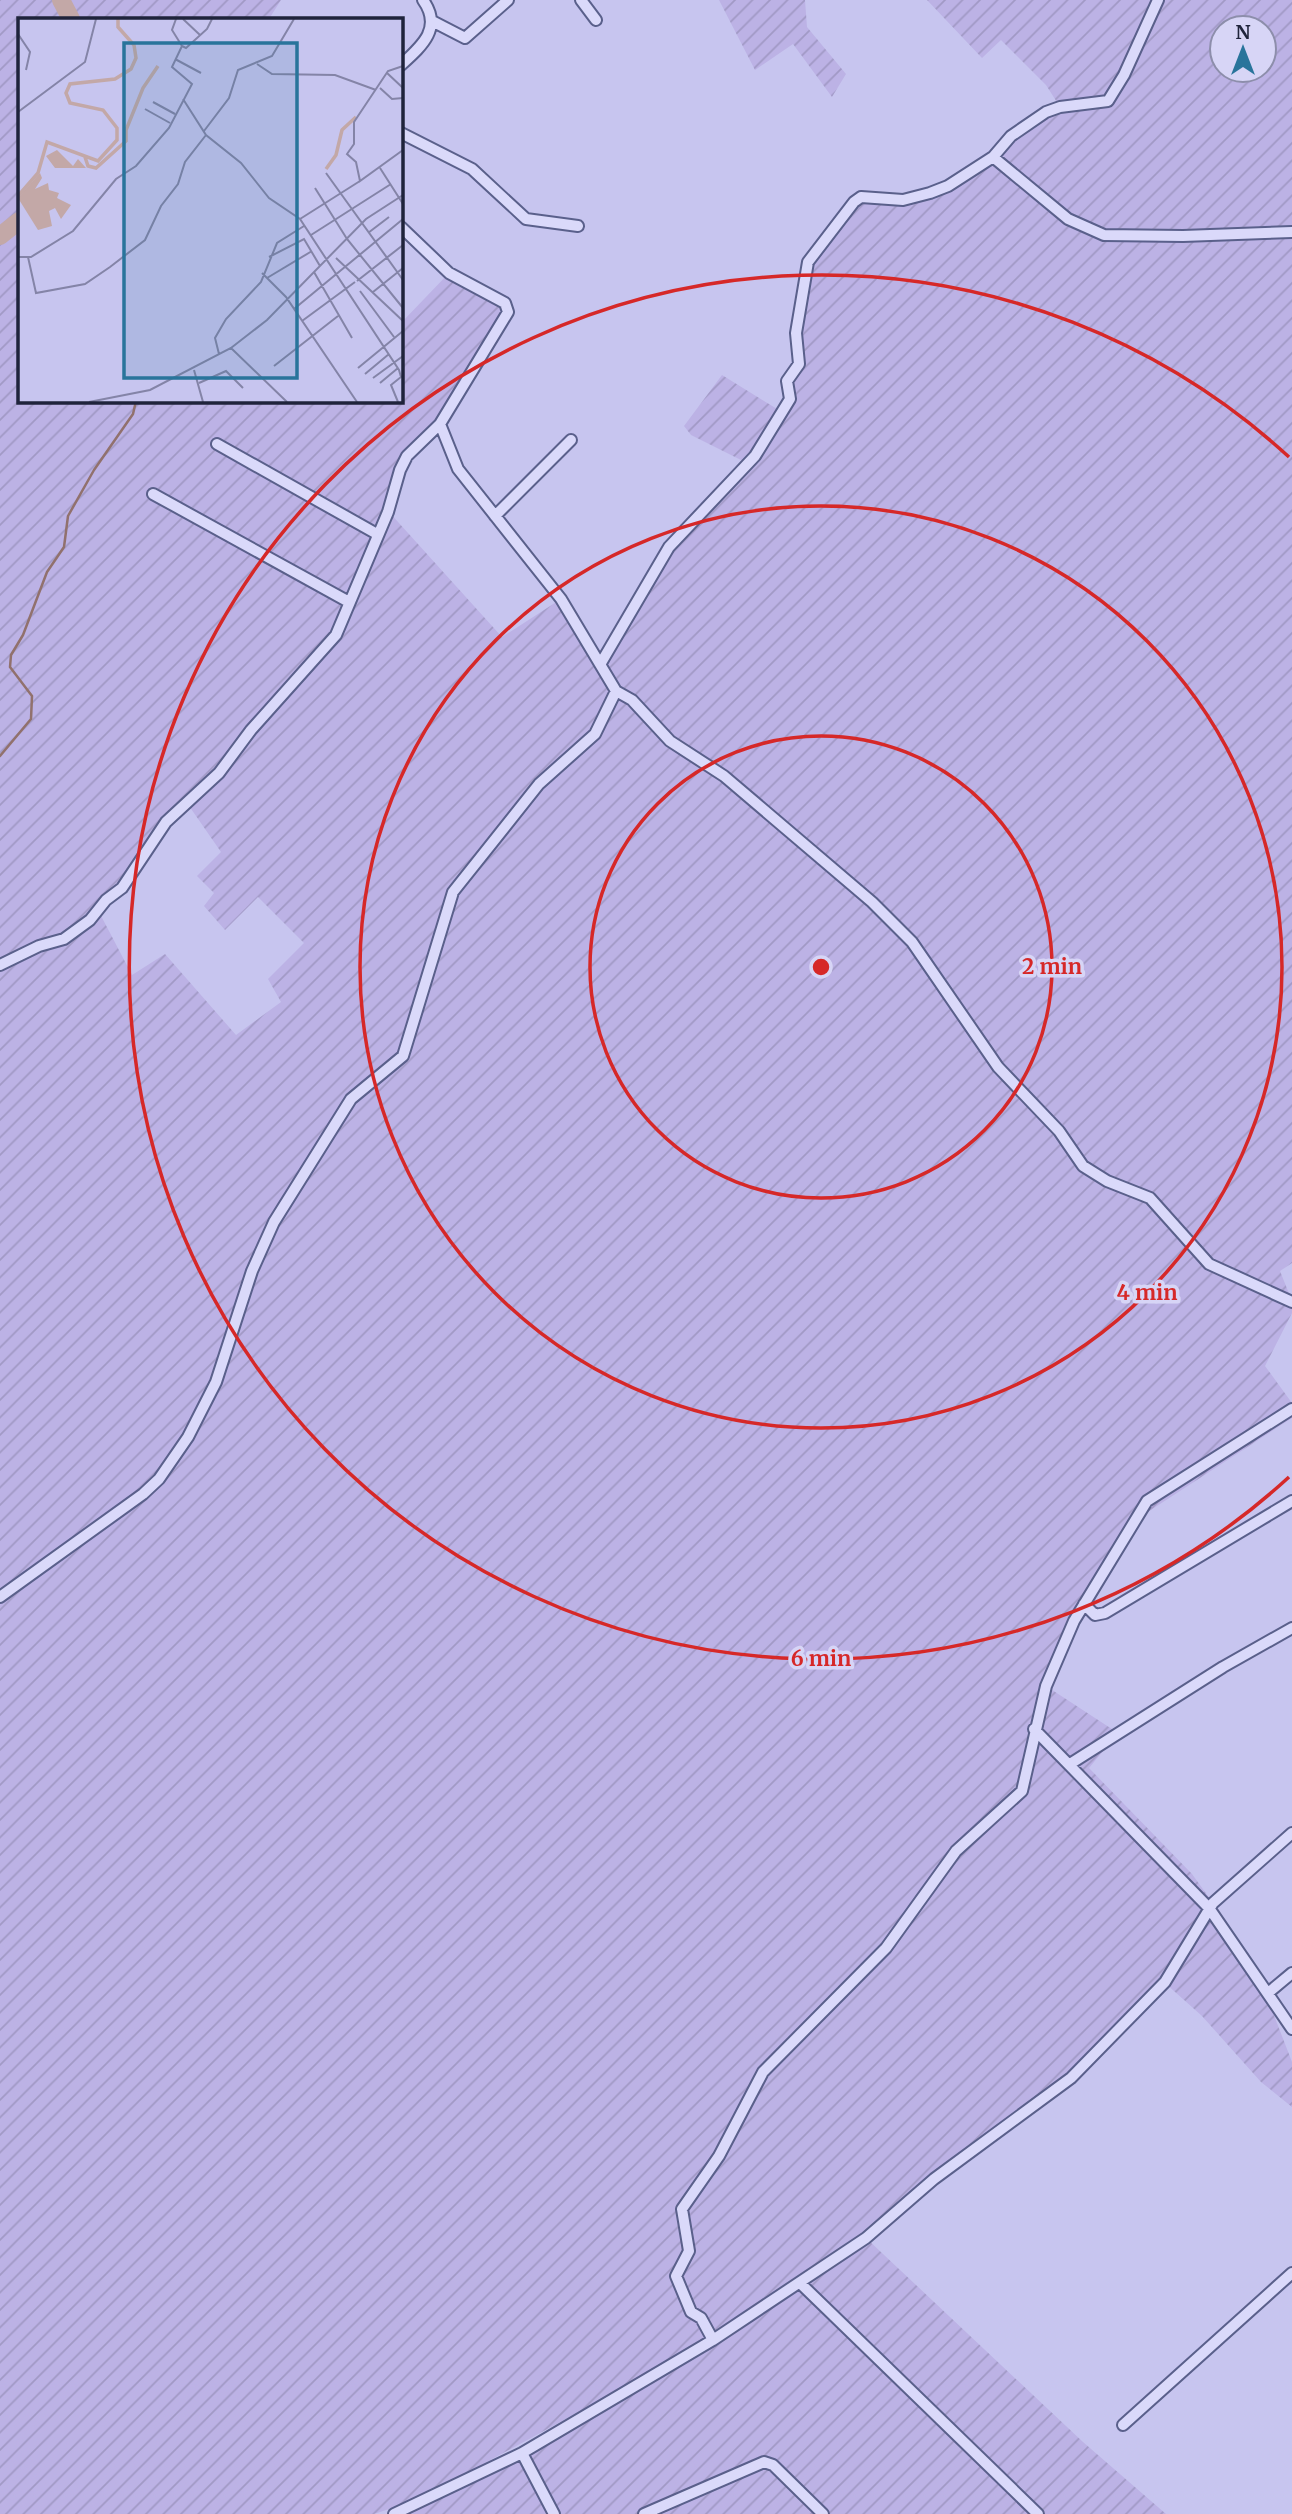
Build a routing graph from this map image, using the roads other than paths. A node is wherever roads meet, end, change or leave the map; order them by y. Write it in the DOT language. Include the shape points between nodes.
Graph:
graph roads {
  1 [pos="423,0"];
  2 [pos="508,0"];
  3 [pos="582,0"];
  4 [pos="1158,0"];
  5 [pos="596,20"];
  6 [pos="432,22"];
  7 [pos="402,64"];
  8 [pos="402,133"];
  9 [pos="993,158"];
  10 [pos="578,226"];
  11 [pos="402,228"];
  12 [pos="1292,232"];
  13 [pos="440,424"];
  14 [pos="571,440"];
  15 [pos="217,444"];
  16 [pos="153,494"];
  17 [pos="495,516"];
  18 [pos="377,534"];
  19 [pos="349,602"];
  20 [pos="601,663"];
  21 [pos="616,691"];
  22 [pos="0,965"];
  23 [pos="1292,1301"];
  24 [pos="1292,1409"];
  25 [pos="1292,1502"];
  26 [pos="0,1597"];
  27 [pos="1084,1604"];
  28 [pos="1292,1628"];
  29 [pos="1034,1729"];
  30 [pos="1070,1764"];
  31 [pos="1292,1833"];
  32 [pos="1209,1908"];
  33 [pos="1292,1973"];
  34 [pos="1268,1993"];
  35 [pos="1292,2029"];
  36 [pos="1292,2273"];
  37 [pos="801,2284"];
  38 [pos="713,2340"];
  39 [pos="1123,2425"];
  40 [pos="522,2453"];
  41 [pos="394,2514"];
  42 [pos="554,2514"];
  43 [pos="645,2514"];
  44 [pos="823,2514"];
  45 [pos="1038,2514"];
  1 -- 6 [label="street"];
  2 -- 6 [label="street" via="465,38"];
  3 -- 5 [label="street"];
  4 -- 9 [label="street" via="1108,101 1046,111 1011,136"];
  6 -- 7 [label="street" via="429,36"];
  8 -- 10 [label="street" via="472,169 526,219"];
  9 -- 12 [label="street" via="1068,219 1104,235"];
  9 -- 20 [label="street" via="948,186 919,197 861,197 808,262 797,323 799,364 788,381 790,400 755,456 670,547"];
  11 -- 13 [label="street" via="449,273 508,307"];
  13 -- 17 [label="street" via="458,469"];
  13 -- 18 [label="street" via="407,456"];
  14 -- 17 [label="street"];
  15 -- 18 [label="street"];
  16 -- 19 [label="street"];
  17 -- 20 [label="street" via="561,599"];
  18 -- 19 [label="street"];
  19 -- 22 [label="street" via="336,635 219,773 166,821 122,888 78,931"];
  20 -- 21 [label="street"];
  21 -- 23 [label="street" via="632,700 670,741 724,776 872,902 912,942 998,1067 1059,1131 1083,1166 1150,1198 1209,1264"];
  21 -- 26 [label="street" via="595,734 539,784 453,892 403,1056 351,1099 274,1222 252,1271 216,1382 188,1437 144,1494"];
  24 -- 27 [label="street" via="1147,1501"];
  25 -- 27 [label="street" via="1105,1613 1095,1615"];
  27 -- 29 [label="street" via="1046,1686"];
  28 -- 30 [label="street"];
  29 -- 30 [label="street"];
  29 -- 38 [label="street" via="1021,1791 957,1851 886,1948 763,2072 719,2156 682,2209 689,2251 676,2276 691,2312 701,2318"];
  30 -- 32 [label="street"];
  31 -- 32 [label="street"];
  32 -- 34 [label="street"];
  32 -- 37 [label="street" via="1165,1982 1071,2078"];
  33 -- 34 [label="street"];
  34 -- 35 [label="street"];
  36 -- 39 [label="street"];
  37 -- 38 [label="street"];
  37 -- 45 [label="street"];
  38 -- 40 [label="street"];
  40 -- 41 [label="street"];
  40 -- 42 [label="street"];
  43 -- 44 [label="street" via="764,2462 773,2465"];
}
